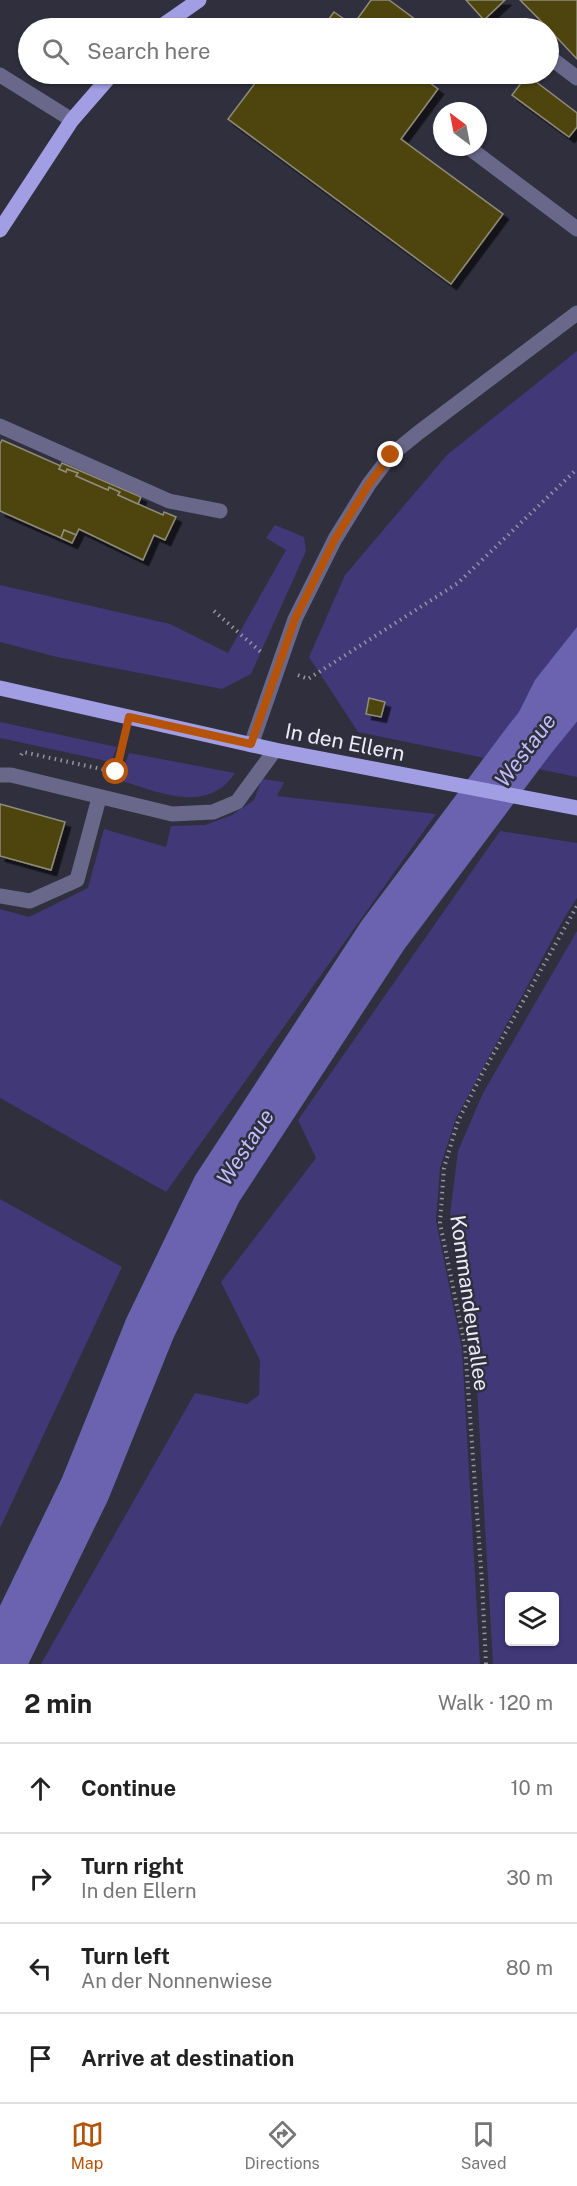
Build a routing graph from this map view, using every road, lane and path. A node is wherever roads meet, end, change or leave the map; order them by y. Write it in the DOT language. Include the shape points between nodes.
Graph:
graph roads {
  1 [pos="199,0"];
  2 [pos="173,18"];
  3 [pos="559,64"];
  4 [pos="1,78"];
  5 [pos="577,78"];
  6 [pos="103,84"];
  7 [pos="72,120"];
  8 [pos="480,156"];
  9 [pos="577,229"];
  10 [pos="0,230"];
  11 [pos="577,313"];
  12 [pos="0,426"];
  13 [pos="577,469"];
  14 [pos="220,512"];
  15 [pos="214,611"];
  16 [pos="278,668"];
  17 [pos="0,688"];
  18 [pos="129,717"];
  19 [pos="251,744"];
  20 [pos="275,750"];
  21 [pos="6,775"];
  22 [pos="99,798"];
  23 [pos="577,808"];
  24 [pos="0,896"];
  25 [pos="577,906"];
  26 [pos="486,1664"];
  1 -- 2 [label="main road"];
  3 -- 5 [label="street"];
  4 -- 7 [label="street"];
  6 -- 7 [label="main road"];
  7 -- 10 [label="main road"];
  8 -- 9 [label="street"];
  11 -- 16 [label="street" via="391,455 335,539 295,619"];
  12 -- 14 [label="street" via="169,501"];
  13 -- 16 [label="path" via="458,583 308,679"];
  15 -- 16 [label="path"];
  16 -- 19 [label="street"];
  17 -- 18 [label="main road, In den Ellern"];
  18 -- 19 [label="main road, In den Ellern"];
  18 -- 21 [label="path" via="116,772 23,752"];
  19 -- 20 [label="main road, In den Ellern"];
  20 -- 22 [label="street" via="237,802 213,812 172,814"];
  20 -- 23 [label="main road, In den Ellern"];
  21 -- 22 [label="street"];
  22 -- 24 [label="street" via="77,880 30,901"];
  25 -- 26 [label="path, Kommandeurallee" via="472,1093 444,1168 440,1223 465,1346"];
}
